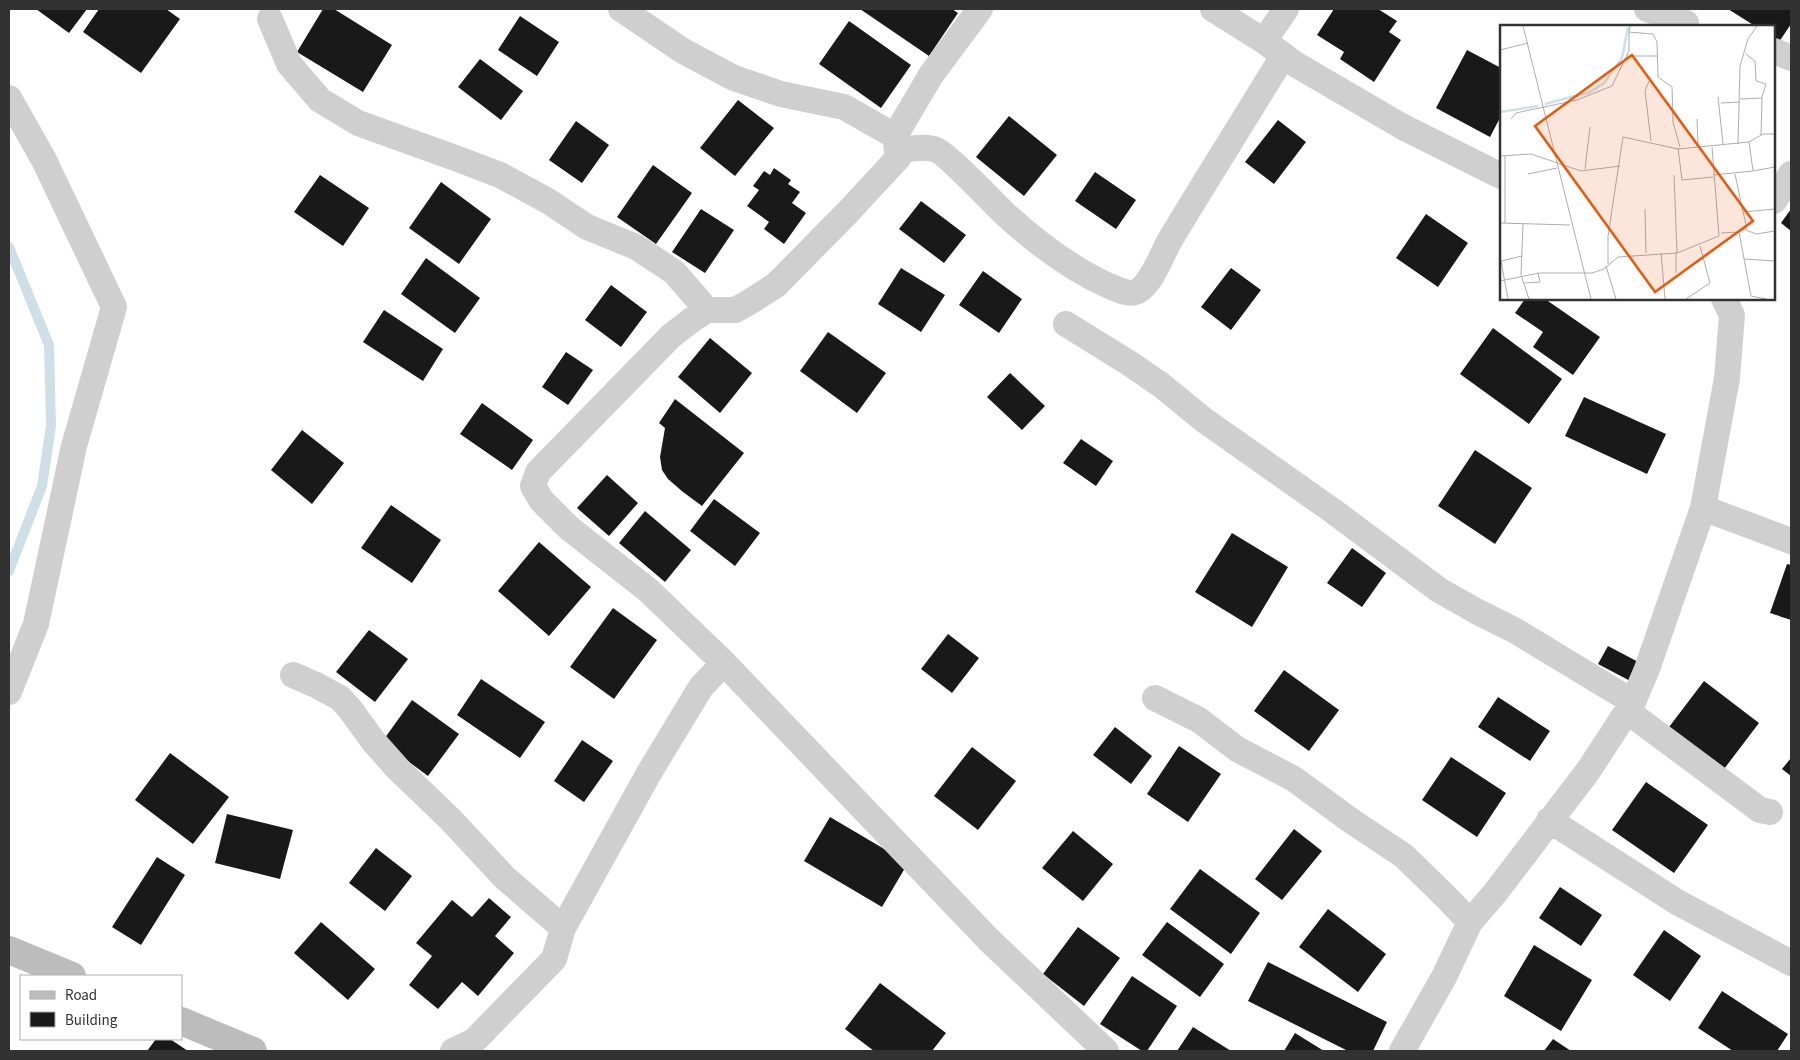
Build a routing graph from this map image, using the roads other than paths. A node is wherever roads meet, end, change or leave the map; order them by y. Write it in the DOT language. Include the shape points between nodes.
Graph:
graph roads {
  1 [pos="621,9"];
  2 [pos="980,9"];
  3 [pos="1213,9"];
  4 [pos="1286,9"];
  5 [pos="1647,9"];
  6 [pos="270,19"];
  7 [pos="1693,19"];
  8 [pos="1274,48"];
  9 [pos="1775,51"];
  10 [pos="1791,58"];
  11 [pos="9,98"];
  12 [pos="896,143"];
  13 [pos="1791,174"];
  14 [pos="1500,176"];
  15 [pos="1775,199"];
  16 [pos="1724,300"];
  17 [pos="707,310"];
  18 [pos="1066,324"];
  19 [pos="1704,508"];
  20 [pos="1791,541"];
  21 [pos="724,663"];
  22 [pos="293,675"];
  23 [pos="9,692"];
  24 [pos="1155,698"];
  25 [pos="1630,707"];
  26 [pos="1770,812"];
  27 [pos="1549,820"];
  28 [pos="1470,922"];
  29 [pos="563,928"];
  30 [pos="9,950"];
  31 [pos="1791,963"];
  32 [pos="70,975"];
  33 [pos="182,1022"];
  34 [pos="253,1051"];
  35 [pos="453,1051"];
  36 [pos="1106,1051"];
  37 [pos="1402,1051"];
  1 -- 12 [label="street" via="683,51 734,78 781,94 844,107"];
  2 -- 12 [label="street" via="931,75"];
  3 -- 8 [label="street"];
  4 -- 8 [label="street"];
  5 -- 7 [label="street"];
  6 -- 17 [label="street" via="288,64 320,100 358,123 500,176 587,227 636,247 674,272"];
  8 -- 12 [label="street" via="1150,278 1138,291 1127,293 1100,282 1058,257 1032,238 935,148 909,148"];
  8 -- 14 [label="street" via="1295,64 1403,127"];
  9 -- 10 [label="street"];
  11 -- 23 [label="street" via="44,160 114,307 74,446 36,624"];
  12 -- 17 [label="street" via="898,158 776,285 735,310"];
  13 -- 15 [label="street"];
  16 -- 19 [label="street" via="1732,315 1727,378"];
  17 -- 21 [label="street" via="671,336 538,472 533,486 541,500 569,528 648,590"];
  18 -- 25 [label="street" via="1160,385 1439,590 1530,639"];
  19 -- 20 [label="street"];
  19 -- 25 [label="street" via="1647,669"];
  21 -- 29 [label="street" via="701,687 683,715"];
  21 -- 36 [label="street" via="989,940"];
  22 -- 29 [label="street" via="340,698 398,768 504,877"];
  24 -- 28 [label="street" via="1199,720 1237,749 1294,779 1404,856"];
  25 -- 26 [label="street" via="1760,810"];
  25 -- 27 [label="street" via="1588,771"];
  27 -- 28 [label="street"];
  27 -- 31 [label="street" via="1677,902"];
  28 -- 37 [label="street" via="1444,977"];
  29 -- 35 [label="street" via="554,958 474,1041"];
  30 -- 32 [label="main road"];
  33 -- 34 [label="main road"];
}
